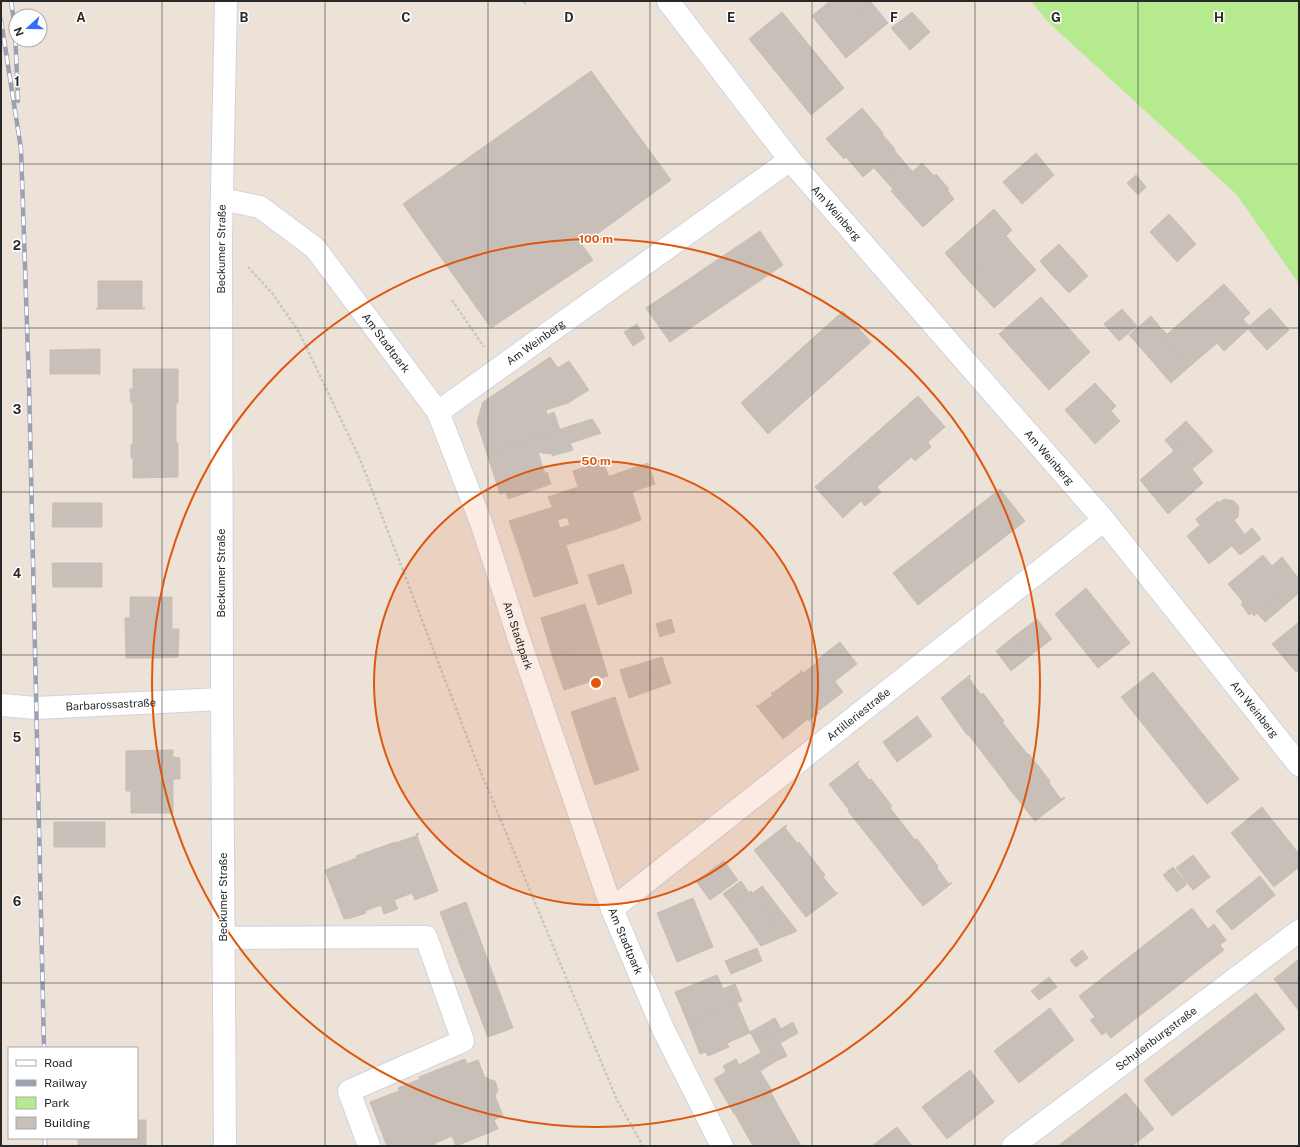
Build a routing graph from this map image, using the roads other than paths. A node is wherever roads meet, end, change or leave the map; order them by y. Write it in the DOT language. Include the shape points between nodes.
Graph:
graph roads {
  1 [pos="226,1"];
  2 [pos="668,1"];
  3 [pos="790,160"];
  4 [pos="222,199"];
  5 [pos="438,412"];
  6 [pos="1104,520"];
  7 [pos="222,699"];
  8 [pos="1,705"];
  9 [pos="1299,764"];
  10 [pos="612,909"];
  11 [pos="1299,931"];
  12 [pos="223,938"];
  13 [pos="225,1146"];
  14 [pos="369,1146"];
  15 [pos="722,1146"];
  16 [pos="1013,1146"];
  1 -- 4 [label="street, Beckumer Straße"];
  2 -- 3 [label="street, Am Weinberg"];
  3 -- 5 [label="street, Am Weinberg"];
  3 -- 6 [label="street, Am Weinberg"];
  4 -- 5 [label="street, Am Stadtpark" via="260,207 315,248"];
  4 -- 7 [label="street, Beckumer Straße"];
  5 -- 10 [label="street, Am Stadtpark" via="482,525"];
  6 -- 9 [label="street, Am Weinberg"];
  6 -- 10 [label="street, Artilleriestraße"];
  7 -- 8 [label="street, Barbarossastraße" via="36,708"];
  7 -- 12 [label="street, Beckumer Straße"];
  10 -- 15 [label="street, Am Stadtpark" via="663,1029"];
  11 -- 16 [label="street, Schulenburgstraße"];
  12 -- 13 [label="street, Beckumer Straße"];
  12 -- 14 [label="street" via="426,937 463,1041 349,1091"];
}
